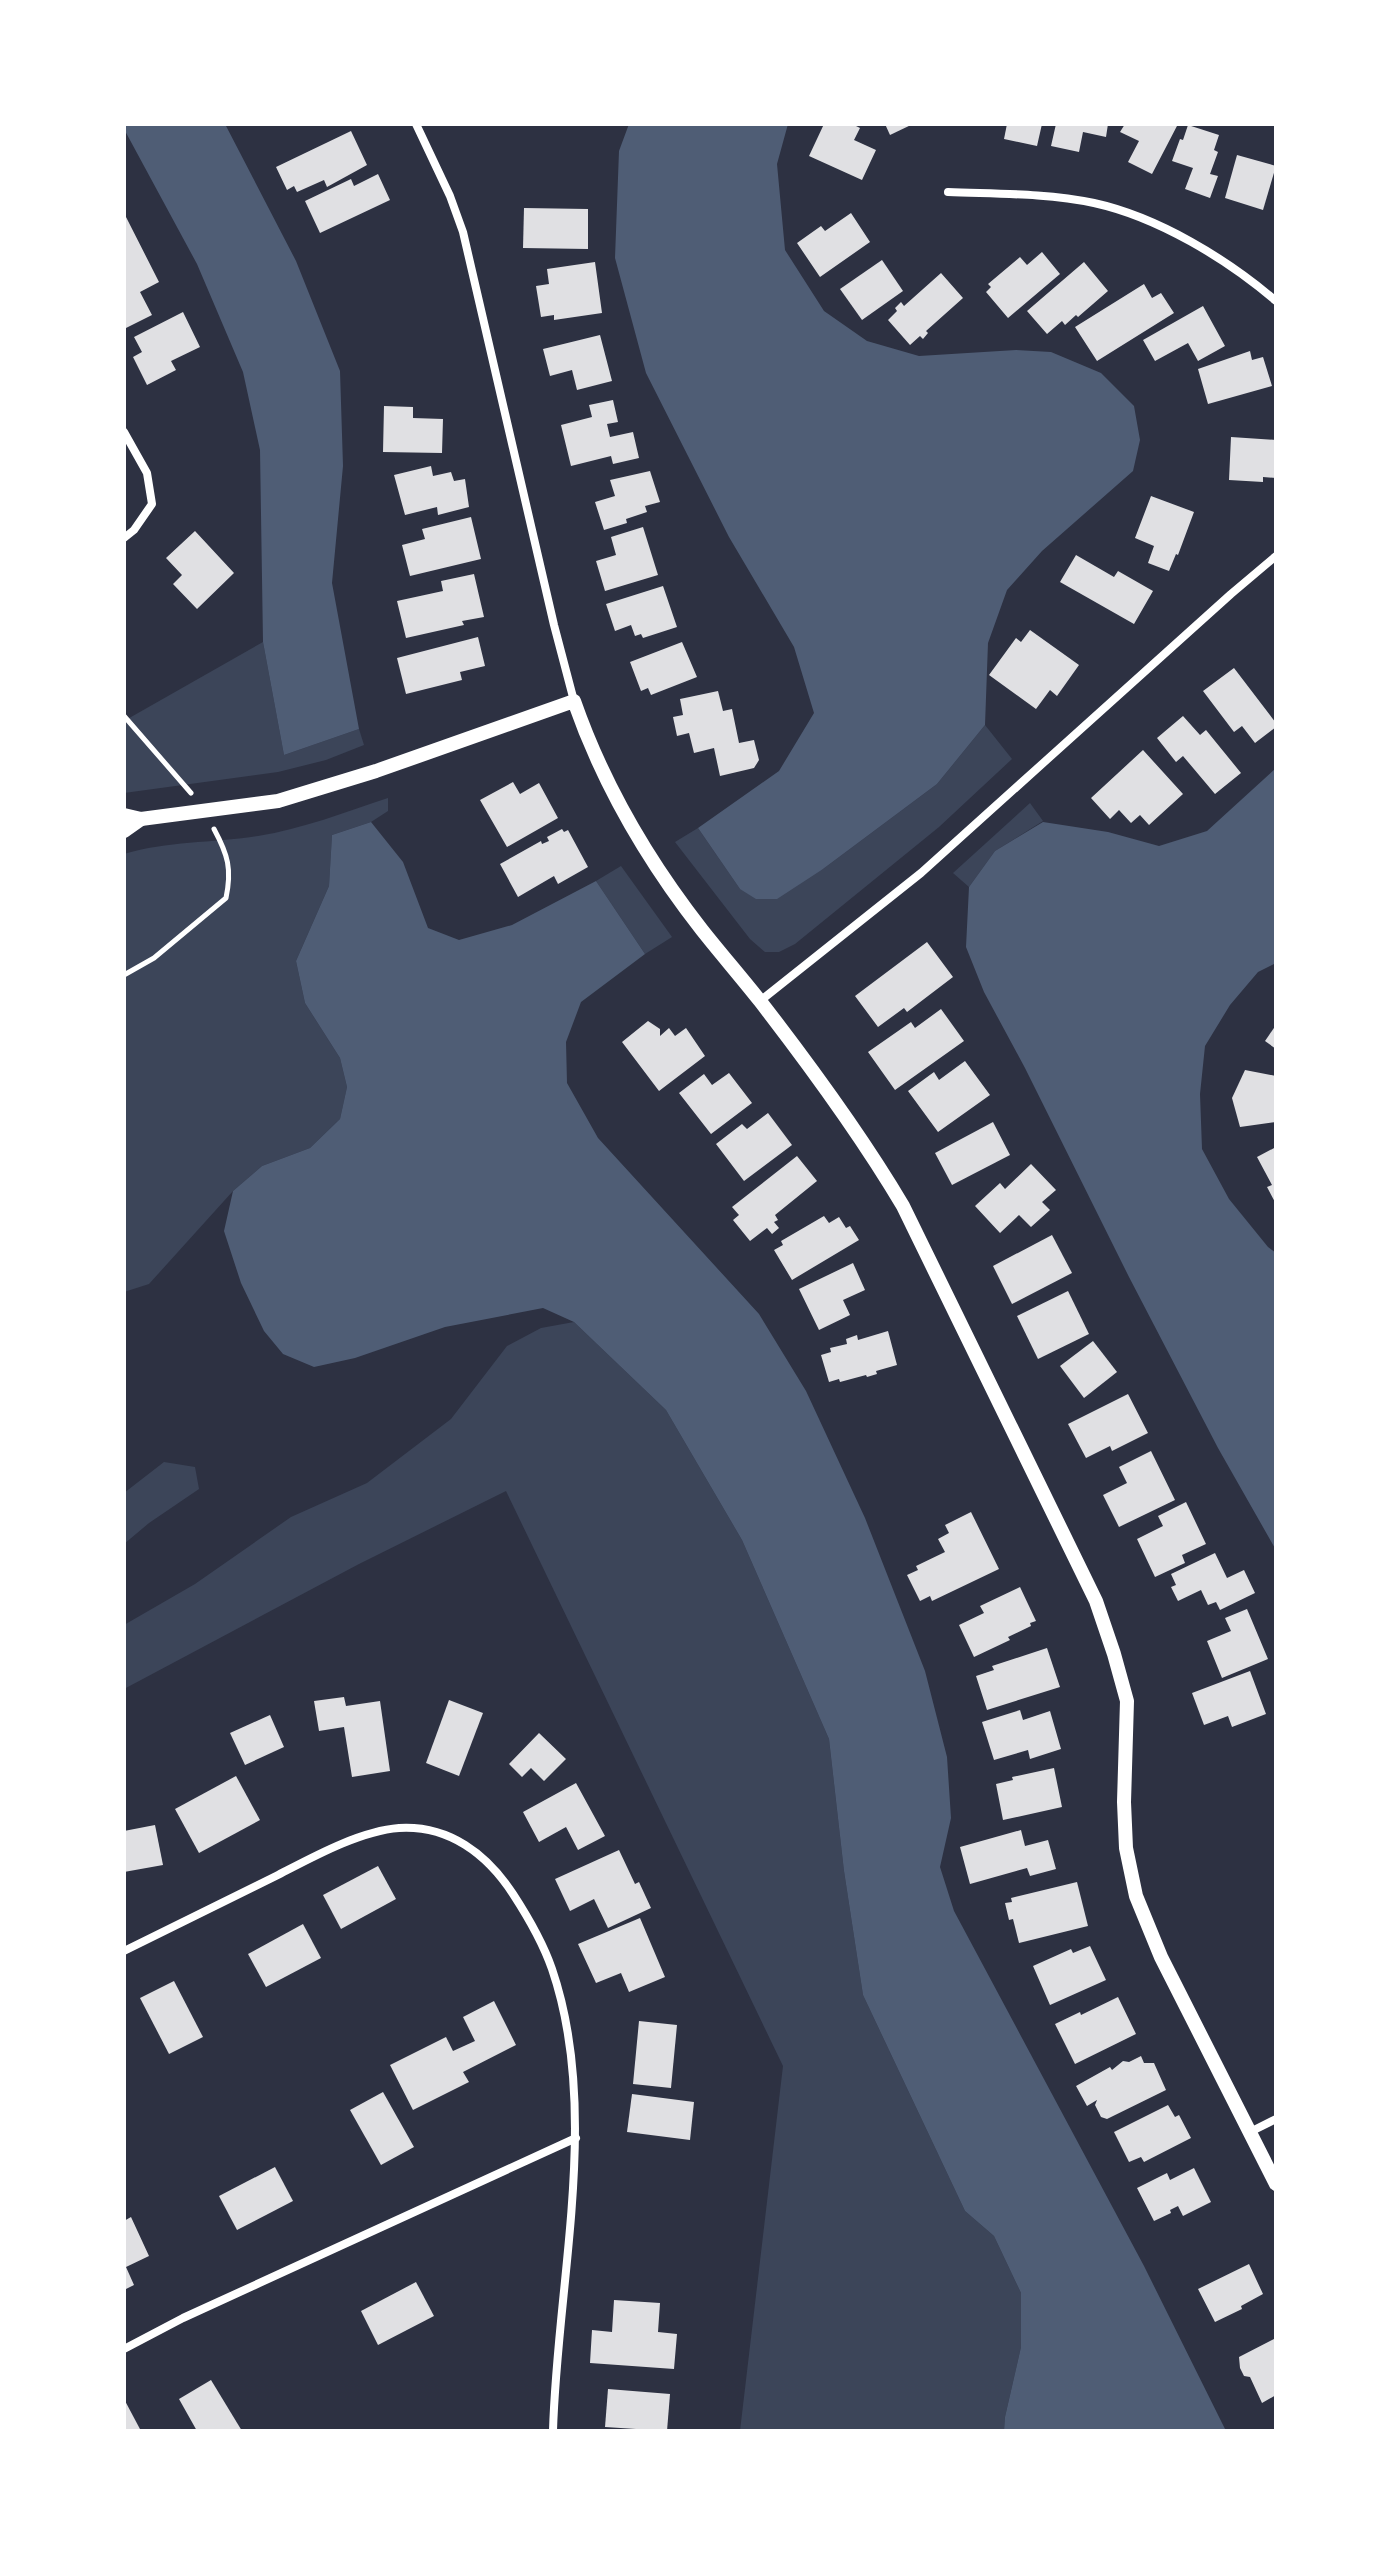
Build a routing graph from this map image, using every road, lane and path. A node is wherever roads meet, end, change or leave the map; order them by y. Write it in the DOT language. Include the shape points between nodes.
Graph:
graph roads {
  1 [pos="416,124"];
  2 [pos="948,192"];
  3 [pos="1276,301"];
  4 [pos="124,432"];
  5 [pos="124,538"];
  6 [pos="1276,556"];
  7 [pos="574,701"];
  8 [pos="124,716"];
  9 [pos="203,810"];
  10 [pos="124,815"];
  11 [pos="141,819"];
  12 [pos="124,831"];
  13 [pos="124,975"];
  14 [pos="760,1001"];
  15 [pos="124,1951"];
  16 [pos="1276,2119"];
  17 [pos="1250,2132"];
  18 [pos="576,2138"];
  19 [pos="1276,2184"];
  20 [pos="124,2349"];
  21 [pos="553,2431"];
  1 -- 7 [label="street" via="463,232"];
  2 -- 3 [label="street" via="1095,203 1149,221 1210,253"];
  4 -- 5 [label="street" via="147,473 152,504"];
  6 -- 14 [label="street" via="921,873"];
  7 -- 9 [label="street" via="318,790"];
  7 -- 14 [label="street" via="601,772 627,817 700,928"];
  8 -- 9 [label="path"];
  9 -- 11 [label="street"];
  9 -- 13 [label="path" via="231,874 226,898 154,958"];
  10 -- 11 [label="street"];
  11 -- 12 [label="street"];
  14 -- 17 [label="street" via="903,1206 1096,1601 1127,1701 1126,1848 1136,1896 1161,1957"];
  15 -- 18 [label="street" via="363,1837 397,1828 449,1836 477,1851 501,1874 551,1967 566,2019"];
  16 -- 17 [label="street"];
  17 -- 19 [label="street"];
  18 -- 20 [label="street"];
  18 -- 21 [label="street"];
}
